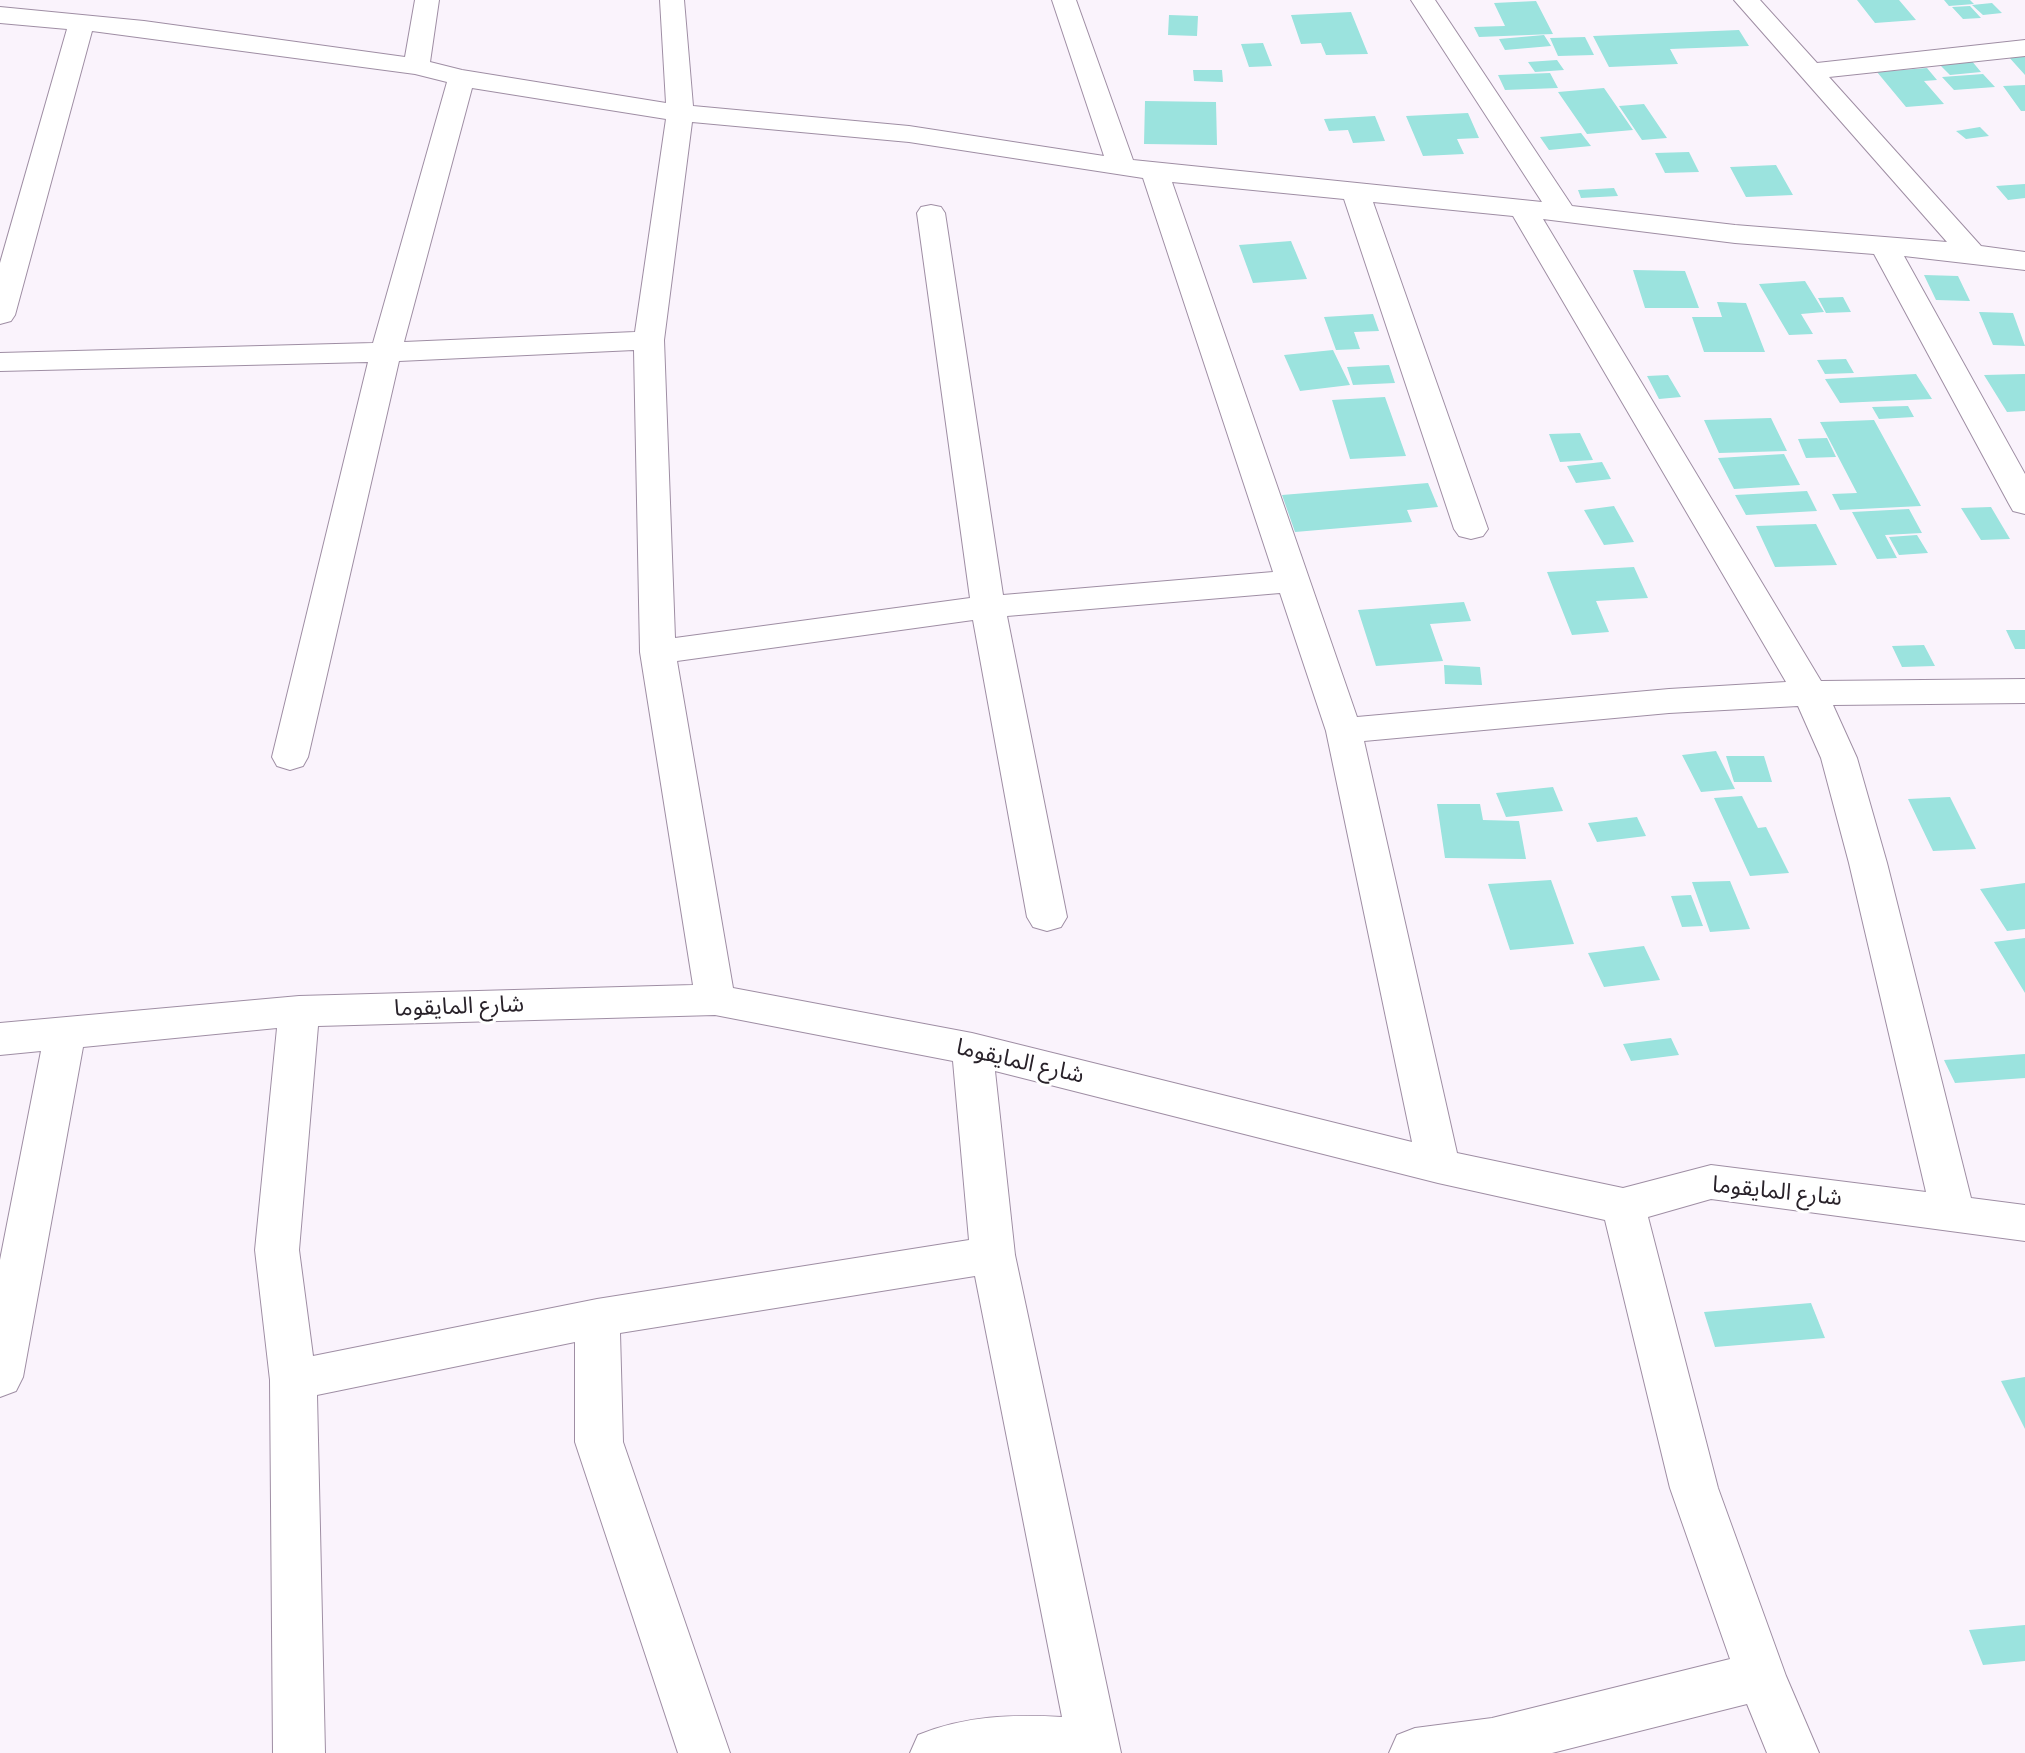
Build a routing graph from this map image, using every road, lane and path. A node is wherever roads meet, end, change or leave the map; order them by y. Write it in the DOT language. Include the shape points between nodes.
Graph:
graph roads {
  1 [pos="427,0"];
  2 [pos="672,0"];
  3 [pos="1064,0"];
  4 [pos="1423,0"];
  5 [pos="1746,0"];
  6 [pos="0,15"];
  7 [pos="81,24"];
  8 [pos="2025,48"];
  9 [pos="416,66"];
  10 [pos="1808,72"];
  11 [pos="461,78"];
  12 [pos="680,113"];
  13 [pos="1138,169"];
  14 [pos="1355,192"];
  15 [pos="1523,209"];
  16 [pos="931,213"];
  17 [pos="1563,213"];
  18 [pos="1885,248"];
  19 [pos="1972,253"];
  20 [pos="2025,261"];
  21 [pos="0,313"];
  22 [pos="649,340"];
  23 [pos="386,352"];
  24 [pos="0,362"];
  25 [pos="2025,504"];
  26 [pos="1471,529"];
  27 [pos="1294,580"];
  28 [pos="988,607"];
  29 [pos="658,652"];
  30 [pos="2025,691"];
  31 [pos="1810,693"];
  32 [pos="1344,731"];
  33 [pos="290,757"];
  34 [pos="1047,917"];
  35 [pos="715,1000"];
  36 [pos="299,1011"];
  37 [pos="65,1034"];
  38 [pos="0,1039"];
  39 [pos="972,1049"];
  40 [pos="1437,1166"];
  41 [pos="1623,1206"];
  42 [pos="1953,1215"];
  43 [pos="2025,1223"];
  44 [pos="993,1255"];
  45 [pos="597,1318"];
  46 [pos="0,1377"];
  47 [pos="293,1380"];
  48 [pos="1761,1676"];
  49 [pos="299,1753"];
  50 [pos="704,1753"];
  51 [pos="936,1753"];
  52 [pos="1073,1753"];
  53 [pos="1095,1753"];
  54 [pos="1415,1753"];
  55 [pos="1793,1753"];
  1 -- 9 [label="street"];
  2 -- 12 [label="street"];
  3 -- 13 [label="street"];
  4 -- 17 [label="street"];
  5 -- 10 [label="street"];
  6 -- 7 [label="street"];
  7 -- 9 [label="street" via="147,20"];
  7 -- 21 [label="street"];
  8 -- 10 [label="street"];
  9 -- 11 [label="street"];
  10 -- 19 [label="street"];
  11 -- 12 [label="street"];
  11 -- 23 [label="street"];
  12 -- 13 [label="street" via="908,134"];
  12 -- 22 [label="street"];
  13 -- 14 [label="street"];
  13 -- 27 [label="street"];
  14 -- 15 [label="street"];
  14 -- 26 [label="street"];
  15 -- 17 [label="street"];
  15 -- 31 [label="street"];
  16 -- 28 [label="street"];
  17 -- 18 [label="street"];
  18 -- 19 [label="street"];
  18 -- 25 [label="street"];
  19 -- 20 [label="street"];
  22 -- 23 [label="street"];
  22 -- 29 [label="street"];
  23 -- 24 [label="street"];
  23 -- 33 [label="street"];
  27 -- 28 [label="street"];
  27 -- 32 [label="street"];
  28 -- 29 [label="street"];
  28 -- 34 [label="street"];
  29 -- 35 [label="street"];
  30 -- 31 [label="street"];
  31 -- 32 [label="street"];
  31 -- 42 [label="street" via="1839,758 1861,837"];
  32 -- 40 [label="street"];
  35 -- 36 [label="street, شارع المايقوما"];
  35 -- 39 [label="street, شارع المايقوما"];
  36 -- 37 [label="street, شارع المايقوما"];
  36 -- 47 [label="street" via="277,1250"];
  37 -- 38 [label="street, شارع المايقوما"];
  37 -- 46 [label="street"];
  39 -- 40 [label="street, شارع المايقوما"];
  39 -- 44 [label="street"];
  40 -- 41 [label="street, شارع المايقوما"];
  41 -- 42 [label="street, شارع المايقوما" via="1711,1182"];
  41 -- 48 [label="street" via="1694,1488"];
  42 -- 43 [label="street, شارع المايقوما"];
  44 -- 45 [label="street"];
  44 -- 53 [label="street"];
  45 -- 47 [label="street"];
  45 -- 50 [label="street" via="599,1442"];
  47 -- 49 [label="street"];
  48 -- 54 [label="street" via="1492,1743"];
  48 -- 55 [label="street"];
  51 -- 52 [label="street" via="1009,1740 1063,1742"];
}
